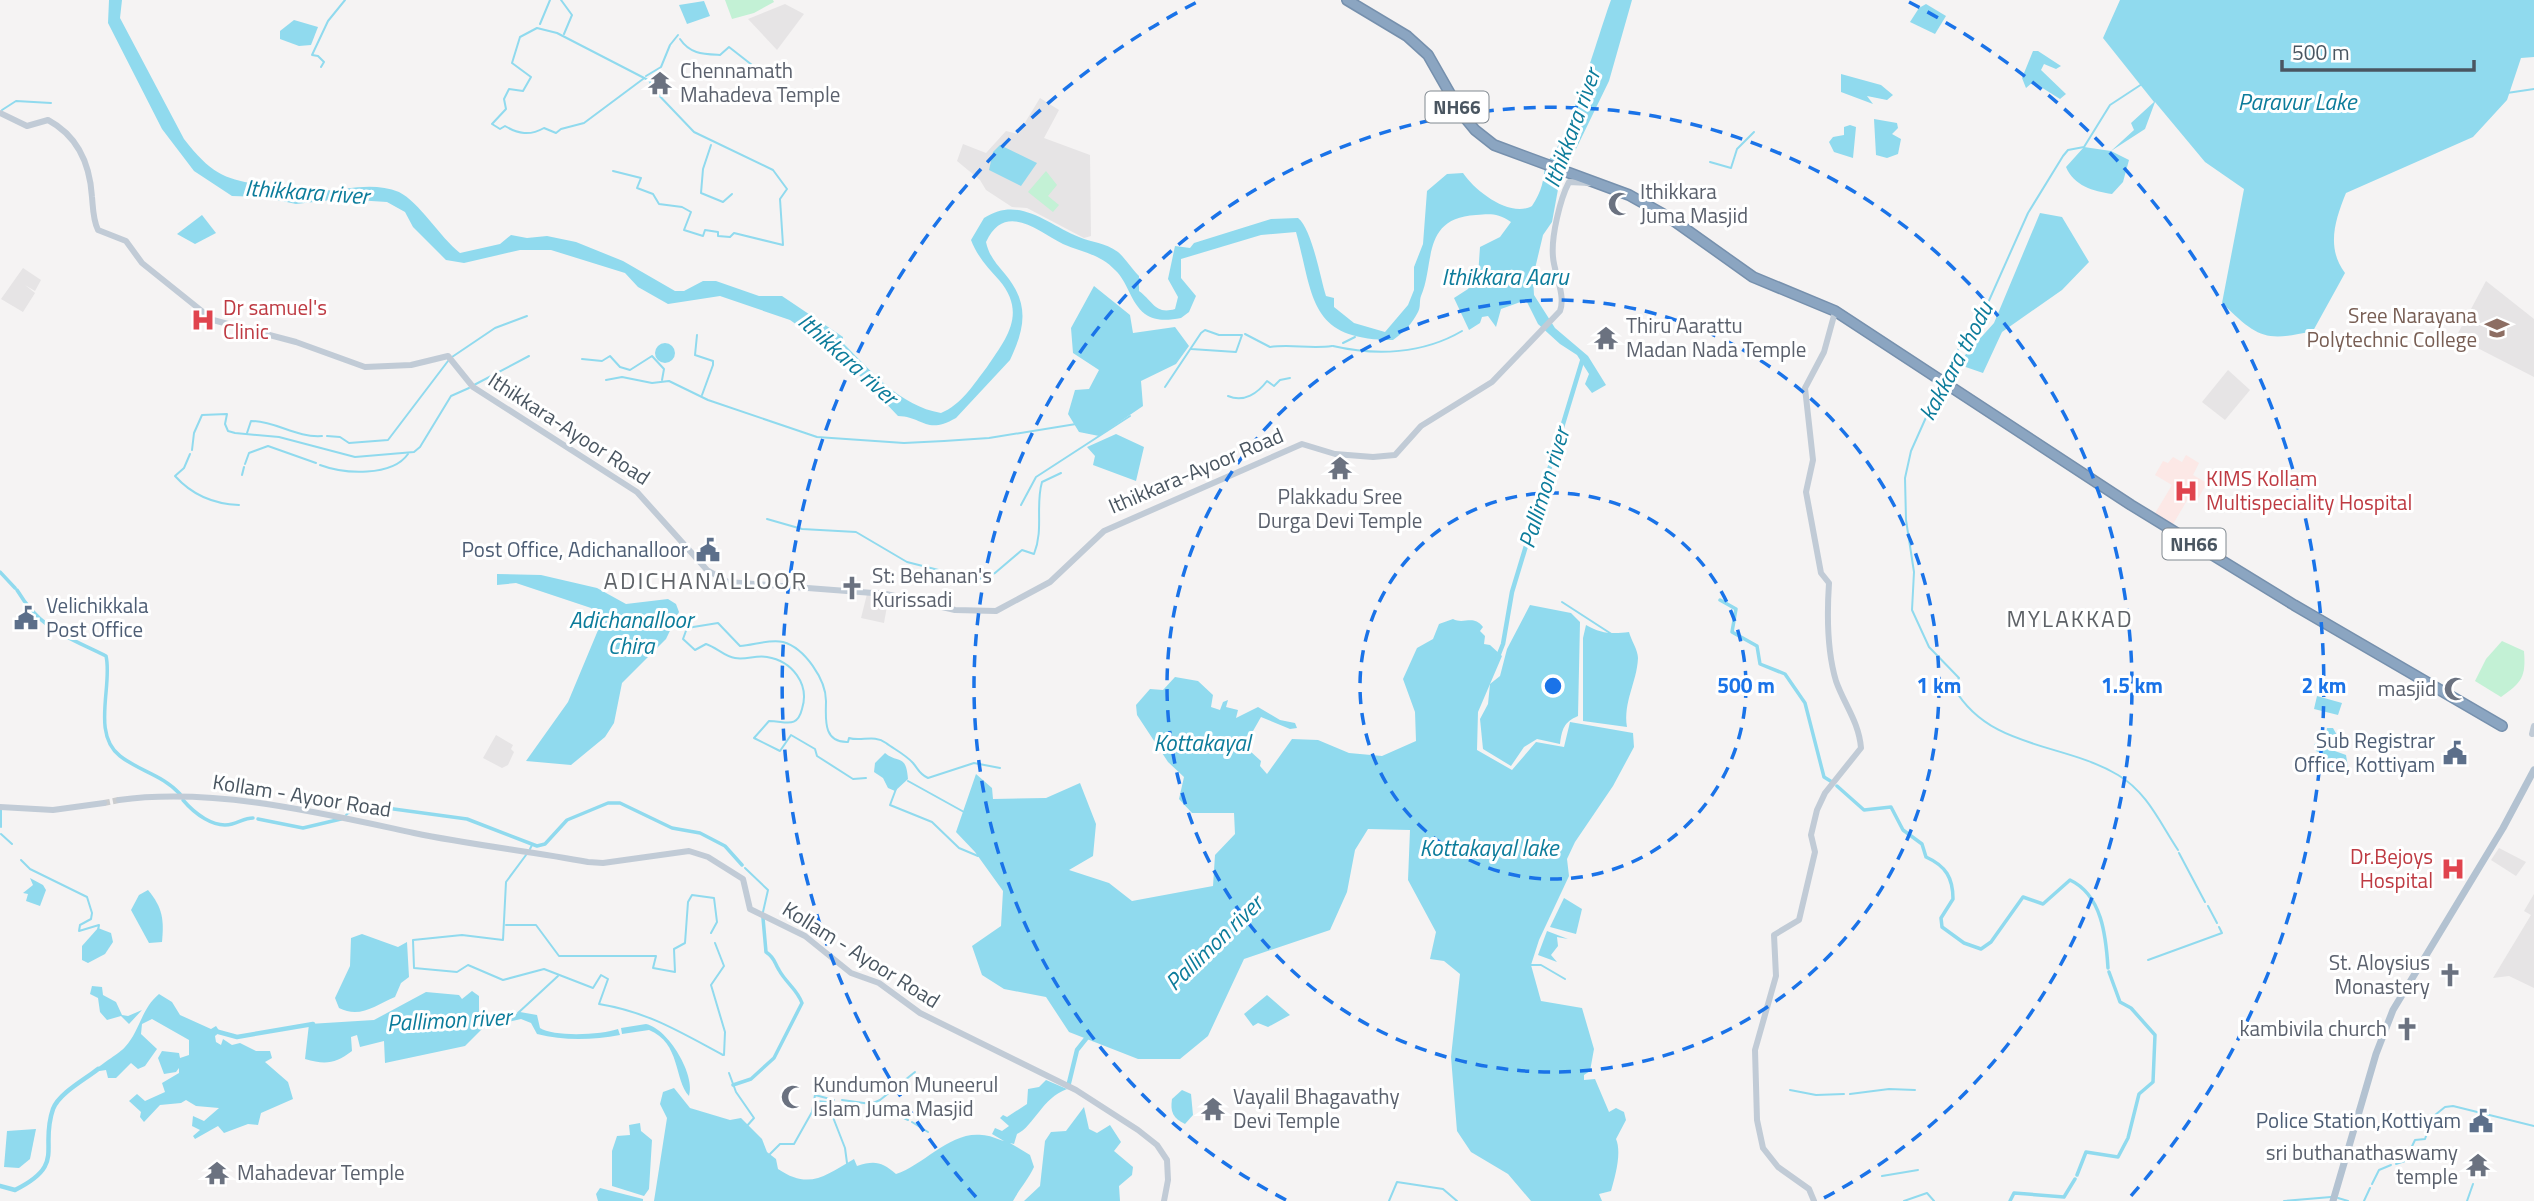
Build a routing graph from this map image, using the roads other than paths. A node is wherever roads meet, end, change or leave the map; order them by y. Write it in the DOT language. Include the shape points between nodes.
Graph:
graph roads {
  1 [pos="1347,0"];
  2 [pos="1353,0"];
  3 [pos="1392,27"];
  4 [pos="0,113"];
  5 [pos="1598,184"];
  6 [pos="1835,312"];
  7 [pos="2450,694"];
  8 [pos="2486,712"];
  9 [pos="2502,726"];
  10 [pos="2534,770"];
  11 [pos="119,800"];
  12 [pos="104,803"];
  13 [pos="0,807"];
  14 [pos="1164,1201"];
  15 [pos="1814,1201"];
  16 [pos="2333,1201"];
  1 -- 3 [label="highway, NH66"];
  2 -- 3 [label="highway, NH66"];
  3 -- 5 [label="highway, NH66" via="1428,55 1475,130 1503,150"];
  4 -- 5 [label="main road, Ithikkara-Ayoor Road" via="27,126 48,120 74,142 91,173 98,230 126,241 142,263 209,318 365,367 411,365 448,356 472,386 637,492 707,570 728,582 886,594 956,610 996,611 1050,582 1104,530 1302,444 1335,454 1393,456 1421,425 1492,382 1554,318 1562,302 1552,251 1560,201 1569,182"];
  5 -- 6 [label="highway, NH66" via="1663,214 1753,277"];
  6 -- 7 [label="highway, NH66" via="2195,544"];
  6 -- 15 [label="main road" via="1824,352 1805,388 1813,460 1806,492 1821,573 1829,583 1825,614 1833,670 1854,718 1861,748 1817,810 1811,835 1816,849 1799,920 1774,935 1776,976 1755,1050 1757,1120 1763,1148 1781,1170 1809,1189"];
  7 -- 8 [label="highway, NH66"];
  7 -- 9 [label="highway, NH66"];
  10 -- 16 [label="main road" via="2393,1010"];
  11 -- 14 [label="main road, Kollam - Ayoor Road" via="186,797 299,810 588,862 696,852 744,879 750,909 805,936 851,973 879,983 920,1013 1076,1090 1140,1131 1167,1160"];
  12 -- 13 [label="main road" via="53,810"];
}
